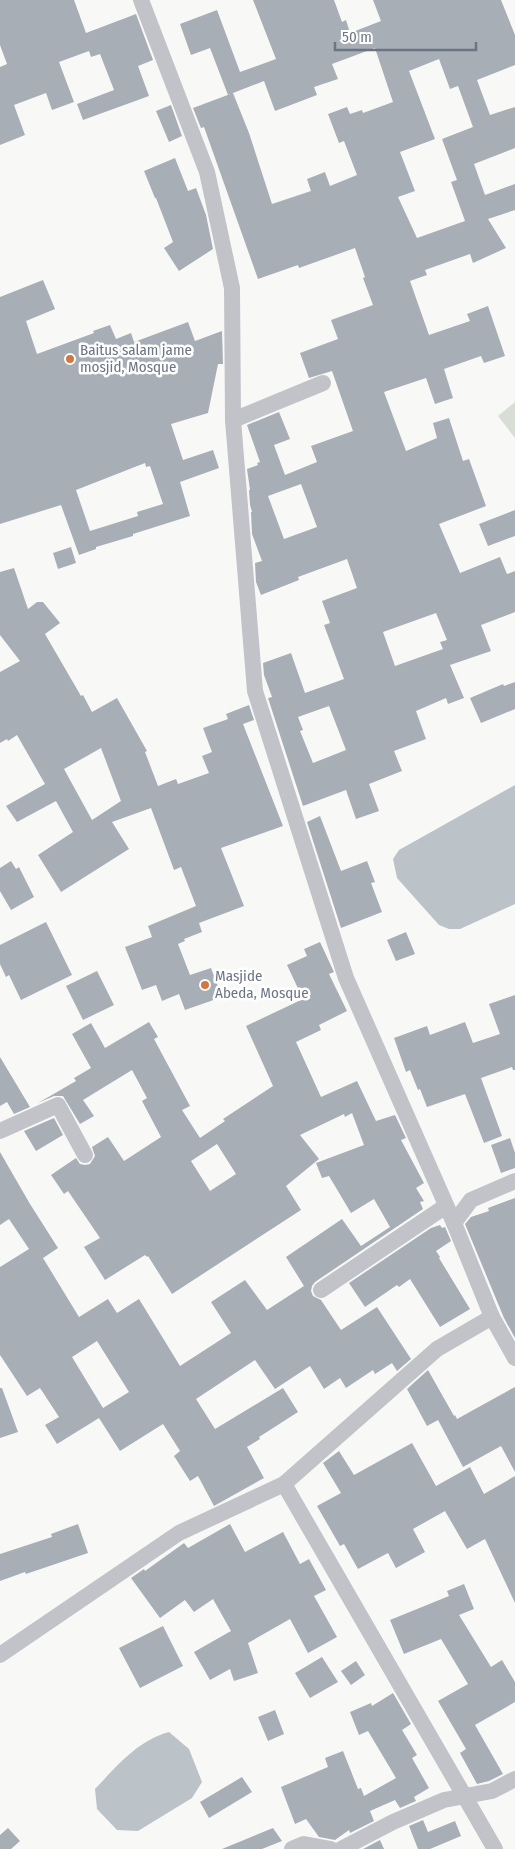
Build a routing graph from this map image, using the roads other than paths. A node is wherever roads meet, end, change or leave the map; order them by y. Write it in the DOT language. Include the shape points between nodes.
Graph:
graph roads {
  1 [pos="141,0"];
  2 [pos="323,383"];
  3 [pos="233,420"];
  4 [pos="0,1131"];
  5 [pos="85,1155"];
  6 [pos="515,1181"];
  7 [pos="446,1206"];
  8 [pos="454,1223"];
  9 [pos="321,1290"];
  10 [pos="492,1317"];
  11 [pos="515,1358"];
  12 [pos="284,1484"];
  13 [pos="0,1655"];
  14 [pos="515,1779"];
  15 [pos="464,1796"];
  16 [pos="292,1849"];
  17 [pos="331,1849"];
  18 [pos="341,1849"];
  19 [pos="495,1849"];
  1 -- 3 [label="street" via="207,172 232,288"];
  2 -- 3 [label="street"];
  3 -- 7 [label="street" via="255,691 346,978"];
  4 -- 5 [label="street" via="58,1105"];
  6 -- 8 [label="street" via="471,1200"];
  7 -- 8 [label="street"];
  7 -- 9 [label="street"];
  8 -- 10 [label="street"];
  10 -- 11 [label="street"];
  10 -- 12 [label="street" via="437,1349"];
  12 -- 13 [label="street" via="179,1533"];
  12 -- 15 [label="street"];
  14 -- 15 [label="street" via="492,1791"];
  15 -- 18 [label="street" via="444,1800"];
  15 -- 19 [label="street"];
  16 -- 17 [label="street" via="304,1844"];
}
